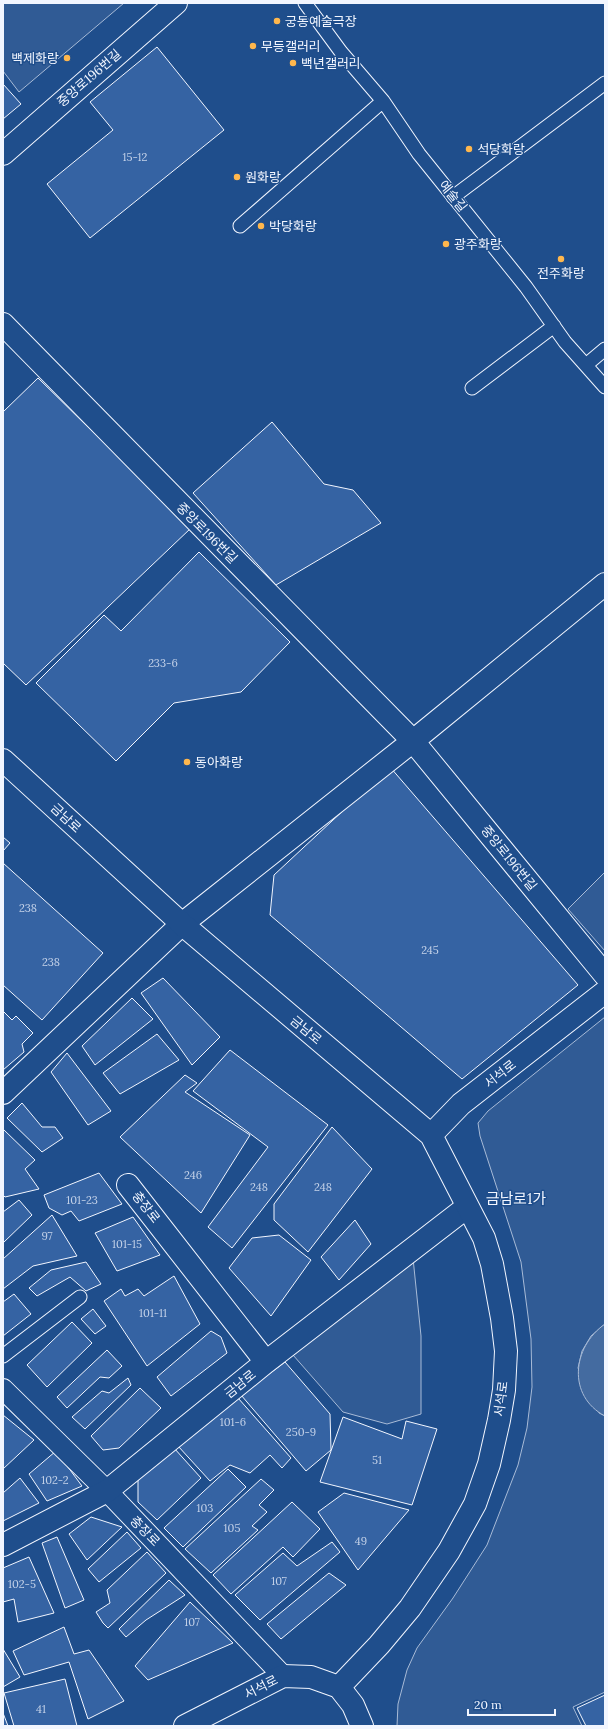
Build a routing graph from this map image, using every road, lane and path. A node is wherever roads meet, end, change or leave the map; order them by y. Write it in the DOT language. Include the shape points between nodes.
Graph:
graph roads {
  1 [pos="176,3"];
  2 [pos="305,3"];
  3 [pos="605,83"];
  4 [pos="383,101"];
  5 [pos="3,154"];
  6 [pos="453,197"];
  7 [pos="240,226"];
  8 [pos="3,324"];
  9 [pos="554,326"];
  10 [pos="605,349"];
  11 [pos="586,365"];
  12 [pos="605,387"];
  13 [pos="472,388"];
  14 [pos="605,584"];
  15 [pos="413,741"];
  16 [pos="3,760"];
  17 [pos="182,924"];
  18 [pos="605,975"];
  19 [pos="605,992"];
  20 [pos="3,1093"];
  21 [pos="430,1135"];
  22 [pos="128,1184"];
  23 [pos="467,1207"];
  24 [pos="80,1297"];
  25 [pos="3,1356"];
  26 [pos="266,1362"];
  27 [pos="3,1389"];
  28 [pos="107,1491"];
  29 [pos="3,1545"];
  30 [pos="283,1676"];
  31 [pos="339,1687"];
  32 [pos="185,1726"];
  33 [pos="362,1726"];
  1 -- 5 [label="street, 중앙로196번길"];
  2 -- 4 [label="lane, 예술길" via="341,52"];
  3 -- 6 [label="lane"];
  4 -- 6 [label="lane, 예술길" via="419,154"];
  4 -- 7 [label="lane"];
  6 -- 9 [label="lane, 예술길"];
  8 -- 15 [label="street, 중앙로196번길"];
  9 -- 11 [label="lane, 예술길"];
  9 -- 13 [label="lane"];
  10 -- 11 [label="lane"];
  11 -- 12 [label="lane, 예술길"];
  14 -- 15 [label="street"];
  15 -- 17 [label="street"];
  15 -- 18 [label="street, 중앙로196번길"];
  16 -- 17 [label="street, 금남로"];
  17 -- 20 [label="street"];
  17 -- 21 [label="street, 금남로"];
  19 -- 21 [label="street, 서석로" via="461,1104"];
  21 -- 23 [label="street, 서석로"];
  22 -- 26 [label="street, 충장로"];
  23 -- 26 [label="street, 금남로"];
  23 -- 31 [label="street, 서석로" via="484,1238 492,1264 506,1352 504,1390 489,1464 475,1504 449,1551 410,1608"];
  24 -- 25 [label="lane"];
  26 -- 28 [label="street, 금남로"];
  27 -- 28 [label="street, 충장로"];
  28 -- 29 [label="street, 금남로"];
  28 -- 30 [label="street, 충장로"];
  30 -- 31 [label="street, 서석로" via="311,1676"];
  30 -- 32 [label="street, 서석로"];
  31 -- 33 [label="street" via="353,1705"];
}
